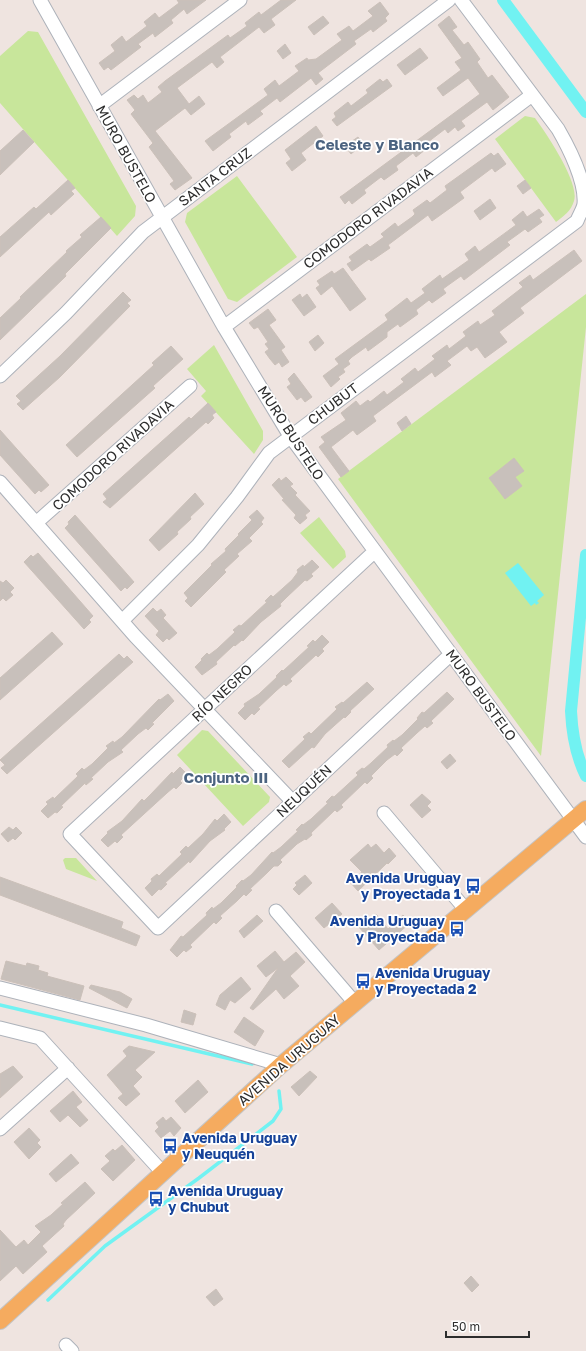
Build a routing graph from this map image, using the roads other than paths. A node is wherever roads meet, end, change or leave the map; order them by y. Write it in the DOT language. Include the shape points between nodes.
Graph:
graph roads {
  1 [pos="240,0"];
  2 [pos="449,0"];
  3 [pos="461,0"];
  4 [pos="42,1"];
  5 [pos="532,95"];
  6 [pos="99,106"];
  7 [pos="162,216"];
  8 [pos="224,327"];
  9 [pos="0,376"];
  10 [pos="190,386"];
  11 [pos="290,436"];
  12 [pos="0,482"];
  13 [pos="36,523"];
  14 [pos="375,551"];
  15 [pos="122,621"];
  16 [pos="451,654"];
  17 [pos="205,709"];
  18 [pos="293,802"];
  19 [pos="586,809"];
  20 [pos="384,813"];
  21 [pos="573,820"];
  22 [pos="586,837"];
  23 [pos="276,910"];
  24 [pos="466,910"];
  25 [pos="158,928"];
  26 [pos="0,988"];
  27 [pos="355,1003"];
  28 [pos="0,1028"];
  29 [pos="281,1065"];
  30 [pos="68,1068"];
  31 [pos="0,1129"];
  32 [pos="163,1173"];
  33 [pos="0,1321"];
  1 -- 6 [label="street"];
  2 -- 7 [label="street, SANTA CRUZ"];
  3 -- 5 [label="street"];
  4 -- 6 [label="street, MURO BUSTELO"];
  5 -- 8 [label="street, COMODORO RIVADAVIA"];
  5 -- 11 [label="street, CHUBUT" via="566,143 583,182 584,204 577,221"];
  6 -- 7 [label="street, MURO BUSTELO"];
  7 -- 8 [label="street, MURO BUSTELO"];
  7 -- 9 [label="street, SANTA CRUZ"];
  8 -- 11 [label="street, MURO BUSTELO"];
  10 -- 13 [label="street, COMODORO RIVADAVIA"];
  11 -- 14 [label="street, MURO BUSTELO"];
  11 -- 15 [label="street, CHUBUT" via="269,453 238,497 198,545"];
  12 -- 13 [label="street"];
  13 -- 15 [label="street"];
  14 -- 16 [label="street, MURO BUSTELO"];
  14 -- 17 [label="street, RÍO NEGRO"];
  15 -- 17 [label="street"];
  16 -- 18 [label="street, NEUQUÉN"];
  16 -- 21 [label="street, MURO BUSTELO"];
  17 -- 18 [label="street"];
  17 -- 25 [label="street, RÍO NEGRO" via="70,834"];
  18 -- 25 [label="street, NEUQUÉN"];
  19 -- 21 [label="main road, AVENIDA URUGUAY"];
  20 -- 24 [label="street"];
  21 -- 22 [label="street, MURO BUSTELO"];
  21 -- 24 [label="main road, AVENIDA URUGUAY"];
  23 -- 27 [label="street"];
  24 -- 27 [label="main road, AVENIDA URUGUAY"];
  26 -- 29 [label="street" via="146,1025"];
  27 -- 29 [label="main road, AVENIDA URUGUAY"];
  28 -- 30 [label="street" via="40,1038"];
  29 -- 32 [label="main road, AVENIDA URUGUAY"];
  30 -- 31 [label="street"];
  30 -- 32 [label="street"];
  32 -- 33 [label="main road, AVENIDA URUGUAY"];
}
